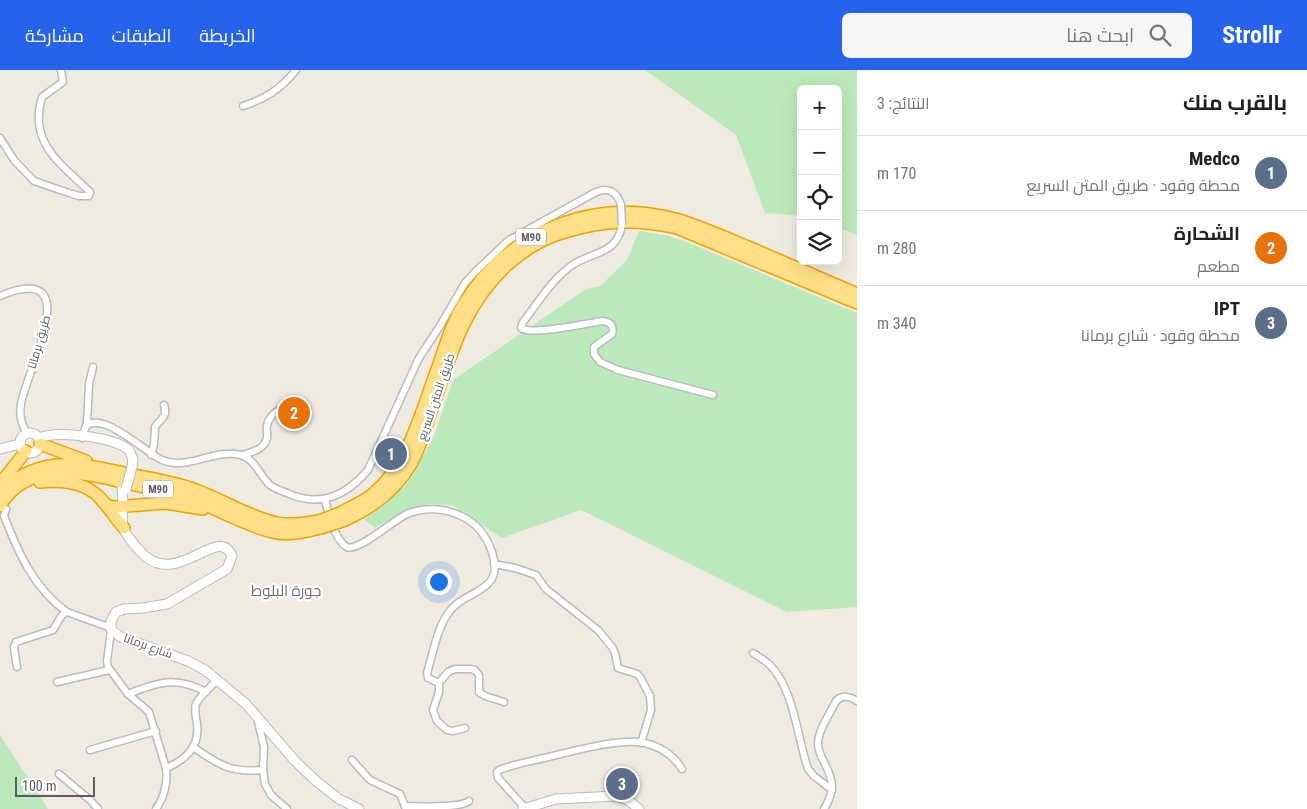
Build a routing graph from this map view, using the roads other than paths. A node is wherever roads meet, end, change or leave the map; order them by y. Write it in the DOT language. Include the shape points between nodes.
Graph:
graph roads {
  1 [pos="61,70"];
  2 [pos="296,70"];
  3 [pos="243,106"];
  4 [pos="0,138"];
  5 [pos="857,294"];
  6 [pos="0,296"];
  7 [pos="857,303"];
  8 [pos="93,367"];
  9 [pos="713,395"];
  10 [pos="292,402"];
  11 [pos="164,405"];
  12 [pos="87,424"];
  13 [pos="26,433"];
  14 [pos="80,437"];
  15 [pos="39,441"];
  16 [pos="23,448"];
  17 [pos="0,449"];
  18 [pos="151,455"];
  19 [pos="242,455"];
  20 [pos="98,467"];
  21 [pos="0,484"];
  22 [pos="21,484"];
  23 [pos="0,492"];
  24 [pos="124,494"];
  25 [pos="325,500"];
  26 [pos="106,505"];
  27 [pos="3,507"];
  28 [pos="220,510"];
  29 [pos="343,516"];
  30 [pos="320,525"];
  31 [pos="124,528"];
  32 [pos="494,564"];
  33 [pos="67,612"];
  34 [pos="111,629"];
  35 [pos="753,653"];
  36 [pos="17,667"];
  37 [pos="109,670"];
  38 [pos="217,680"];
  39 [pos="57,682"];
  40 [pos="439,683"];
  41 [pos="206,692"];
  42 [pos="128,694"];
  43 [pos="857,701"];
  44 [pos="504,702"];
  45 [pos="257,716"];
  46 [pos="465,728"];
  47 [pos="156,731"];
  48 [pos="640,743"];
  49 [pos="193,747"];
  50 [pos="90,750"];
  51 [pos="352,760"];
  52 [pos="166,768"];
  53 [pos="682,769"];
  54 [pos="262,770"];
  55 [pos="59,774"];
  56 [pos="832,790"];
  57 [pos="469,801"];
  58 [pos="405,808"];
  59 [pos="524,808"];
  60 [pos="98,809"];
  61 [pos="156,809"];
  62 [pos="287,809"];
  63 [pos="359,809"];
  64 [pos="639,809"];
  65 [pos="824,809"];
  1 -- 4 [label="street" via="64,82 42,97 40,129 51,154 90,192 89,196 79,196 34,181 14,160"];
  2 -- 3 [label="street" via="271,95"];
  5 -- 29 [label="highway, طريق المتن السريع / M90" via="720,235 662,216 609,213 544,230 524,241 490,268 464,303 404,457 390,477"];
  6 -- 13 [label="street, طريق برمانا" via="30,288 42,295 48,308 40,346 21,402 21,423"];
  7 -- 29 [label="highway, طريق المتن السريع / M90" via="677,228 633,221 609,222 555,235 515,258 492,279 477,299 454,344 412,464 378,501 366,509"];
  8 -- 12 [label="street"];
  9 -- 25 [label="street, bridge" via="618,370 600,362 593,350 612,334 612,324 608,321 541,331 526,332 521,328 556,280 574,264 611,246 619,237 622,225 619,198 614,192 603,190 509,240 465,283 407,380 368,470 348,490"];
  10 -- 19 [label="street" via="271,417 266,426 264,444 257,451"];
  11 -- 18 [label="street" via="166,414 155,427"];
  12 -- 14 [label="street"];
  12 -- 18 [label="street" via="117,430"];
  13 -- 15 [label="street" via="32,433"];
  13 -- 16 [label="street" via="22,437"];
  14 -- 15 [label="street" via="51,434"];
  14 -- 24 [label="street, bridge" via="126,447 132,456"];
  15 -- 16 [label="street" via="35,452"];
  15 -- 20 [label="highway"];
  16 -- 17 [label="street"];
  16 -- 21 [label="highway"];
  18 -- 19 [label="street" via="178,463 215,455"];
  19 -- 25 [label="street" via="275,488 304,499"];
  20 -- 23 [label="highway, طريق المتن السريع / M90" via="74,464 39,467"];
  20 -- 30 [label="highway, طريق المتن السريع / M90" via="194,489 278,523"];
  22 -- 26 [label="highway" via="51,481 74,484 94,492"];
  22 -- 27 [label="highway, طريق المتن السريع / M90" via="8,495"];
  22 -- 28 [label="highway, طريق المتن السريع / M90" via="61,472 84,473 177,494"];
  24 -- 26 [label="highway"];
  24 -- 28 [label="highway"];
  24 -- 31 [label="street"];
  25 -- 32 [label="street" via="335,531 346,546 356,547 410,513 443,509 472,521 480,528 488,540"];
  26 -- 31 [label="highway"];
  27 -- 33 [label="street" via="27,569 58,606"];
  28 -- 30 [label="highway, طريق المتن السريع / M90" via="273,532 300,533"];
  29 -- 30 [label="highway, طريق المتن السريع / M90, bridge"];
  31 -- 34 [label="street, شارع برمانا" via="143,554 160,564 177,564 222,546 232,556 227,569 167,604 116,612"];
  32 -- 40 [label="street" via="495,571 489,584 463,599 448,613 441,626 427,673 428,678"];
  32 -- 48 [label="street" via="536,575 546,588 598,630 612,647 618,668 640,677 650,696 652,710"];
  33 -- 34 [label="street"];
  33 -- 36 [label="street" via="53,630 16,642"];
  34 -- 37 [label="street"];
  34 -- 38 [label="street, شارع برمانا" via="126,639 194,664"];
  35 -- 56 [label="street" via="769,664 790,700 808,769"];
  37 -- 39 [label="street"];
  37 -- 42 [label="street"];
  38 -- 41 [label="street"];
  38 -- 45 [label="street, شارع برمانا"];
  40 -- 44 [label="street" via="451,670 475,670 479,675 479,692"];
  40 -- 46 [label="street" via="433,710 437,721 447,730"];
  41 -- 42 [label="street" via="192,684 169,682"];
  41 -- 49 [label="street" via="196,706 198,734"];
  42 -- 47 [label="street" via="149,712"];
  43 -- 56 [label="street" via="846,697 836,701 819,736 819,753 830,775"];
  45 -- 54 [label="street" via="264,748"];
  45 -- 63 [label="street, شارع برمانا" via="316,782"];
  47 -- 50 [label="street"];
  47 -- 52 [label="street"];
  48 -- 53 [label="street" via="665,752"];
  48 -- 59 [label="street" via="590,747 499,770 498,778"];
  49 -- 52 [label="street" via="189,754"];
  49 -- 54 [label="street" via="229,769 244,772"];
  51 -- 58 [label="street" via="370,780 400,794"];
  52 -- 61 [label="street" via="163,797"];
  54 -- 62 [label="street" via="267,791"];
  55 -- 60 [label="street"];
  56 -- 65 [label="street"];
  57 -- 58 [label="street" via="460,805"];
  59 -- 64 [label="street" via="556,799 616,796"];
}
